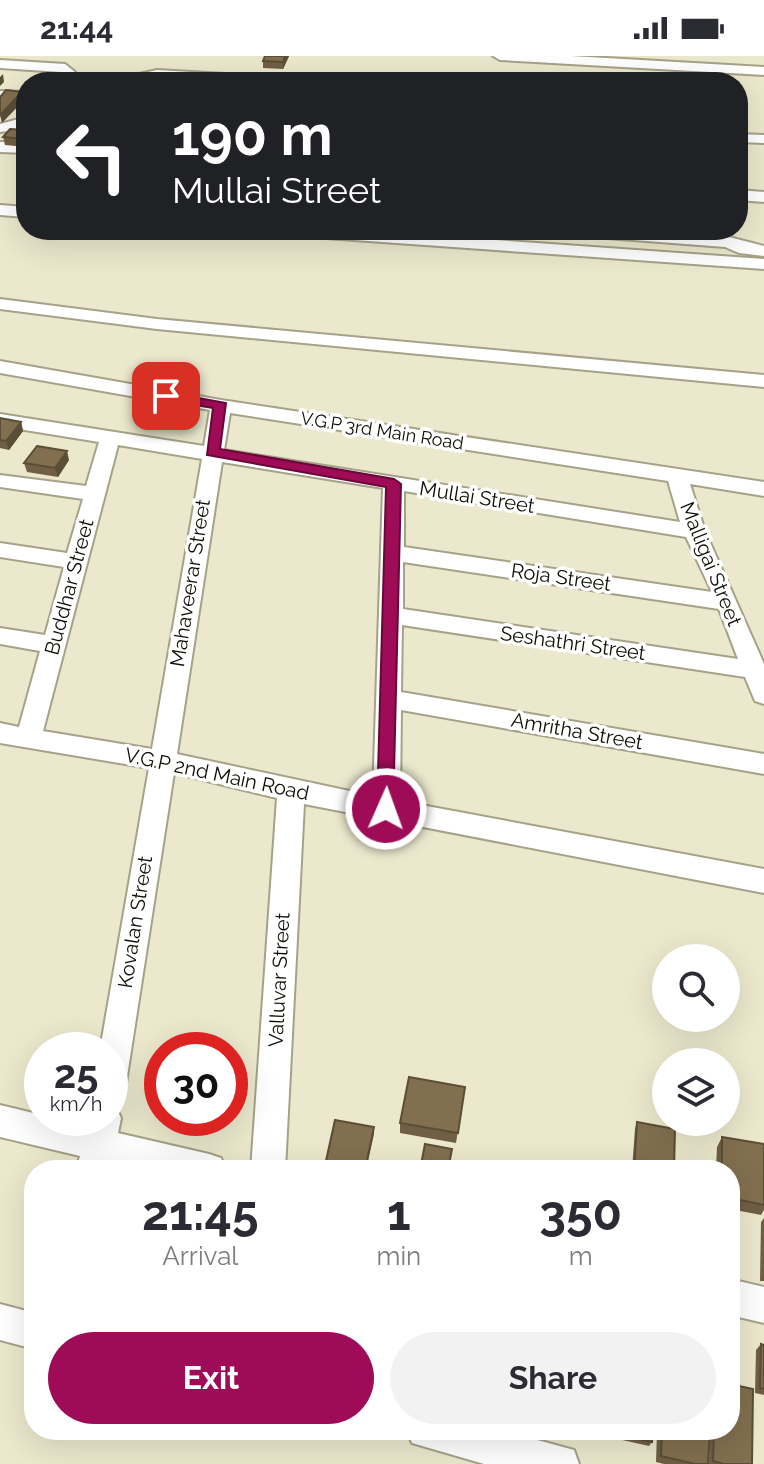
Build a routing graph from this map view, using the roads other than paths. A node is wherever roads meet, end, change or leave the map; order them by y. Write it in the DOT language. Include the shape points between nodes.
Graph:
graph roads {
  1 [pos="500,56"];
  2 [pos="0,64"];
  3 [pos="764,71"];
  4 [pos="68,72"];
  5 [pos="424,240"];
  6 [pos="702,240"];
  7 [pos="764,251"];
  8 [pos="764,264"];
  9 [pos="0,304"];
  10 [pos="0,367"];
  11 [pos="764,381"];
  12 [pos="221,406"];
  13 [pos="0,420"];
  14 [pos="110,437"];
  15 [pos="212,452"];
  16 [pos="677,477"];
  17 [pos="0,481"];
  18 [pos="394,484"];
  19 [pos="764,489"];
  20 [pos="94,494"];
  21 [pos="694,531"];
  22 [pos="0,550"];
  23 [pos="394,553"];
  24 [pos="76,562"];
  25 [pos="728,602"];
  26 [pos="393,616"];
  27 [pos="0,636"];
  28 [pos="54,645"];
  29 [pos="754,670"];
  30 [pos="764,695"];
  31 [pos="390,699"];
  32 [pos="0,733"];
  33 [pos="29,737"];
  34 [pos="160,760"];
  35 [pos="764,764"];
  36 [pos="291,791"];
  37 [pos="386,809"];
  38 [pos="764,881"];
  39 [pos="118,1032"];
  40 [pos="0,1121"];
  41 [pos="99,1144"];
  42 [pos="167,1160"];
  43 [pos="269,1160"];
  44 [pos="740,1299"];
  45 [pos="764,1305"];
  46 [pos="0,1322"];
  47 [pos="24,1328"];
  48 [pos="465,1440"];
  49 [pos="560,1464"];
  1 -- 3 [label="street"];
  2 -- 4 [label="street"];
  5 -- 8 [label="street"];
  6 -- 7 [label="street"];
  9 -- 11 [label="street" via="157,324"];
  10 -- 12 [label="street, V.G.P 3rd Main Road"];
  12 -- 15 [label="street, Mahaveerar Street"];
  12 -- 16 [label="street, V.G.P 3rd Main Road"];
  13 -- 14 [label="street, Mullai Street"];
  14 -- 15 [label="street, Mullai Street"];
  14 -- 20 [label="street, Buddhar Street"];
  15 -- 18 [label="street, Mullai Street"];
  15 -- 34 [label="street, Mahaveerar Street"];
  16 -- 19 [label="street, V.G.P 3rd Main Road"];
  16 -- 21 [label="street, Malligai Street"];
  17 -- 20 [label="street"];
  18 -- 21 [label="street, Mullai Street"];
  18 -- 23 [label="street"];
  20 -- 24 [label="street, Buddhar Street"];
  21 -- 25 [label="street, Malligai Street"];
  22 -- 24 [label="street"];
  23 -- 25 [label="street, Roja Street"];
  23 -- 26 [label="street"];
  24 -- 28 [label="street, Buddhar Street"];
  25 -- 29 [label="street, Malligai Street"];
  26 -- 29 [label="street, Seshathri Street"];
  26 -- 31 [label="street"];
  27 -- 28 [label="street"];
  28 -- 33 [label="street, Buddhar Street"];
  29 -- 30 [label="street, Malligai Street"];
  31 -- 35 [label="street, Amritha Street"];
  31 -- 37 [label="street"];
  32 -- 33 [label="street, V.G.P 2nd Main Road"];
  33 -- 34 [label="street, V.G.P 2nd Main Road"];
  34 -- 36 [label="street, V.G.P 2nd Main Road"];
  34 -- 39 [label="street, Kovalan Street"];
  36 -- 37 [label="street, V.G.P 2nd Main Road"];
  36 -- 43 [label="street, Valluvar Street"];
  37 -- 38 [label="street, V.G.P 2nd Main Road"];
  40 -- 41 [label="street"];
  41 -- 42 [label="street"];
  44 -- 45 [label="street"];
  46 -- 47 [label="street"];
  48 -- 49 [label="street"];
}
